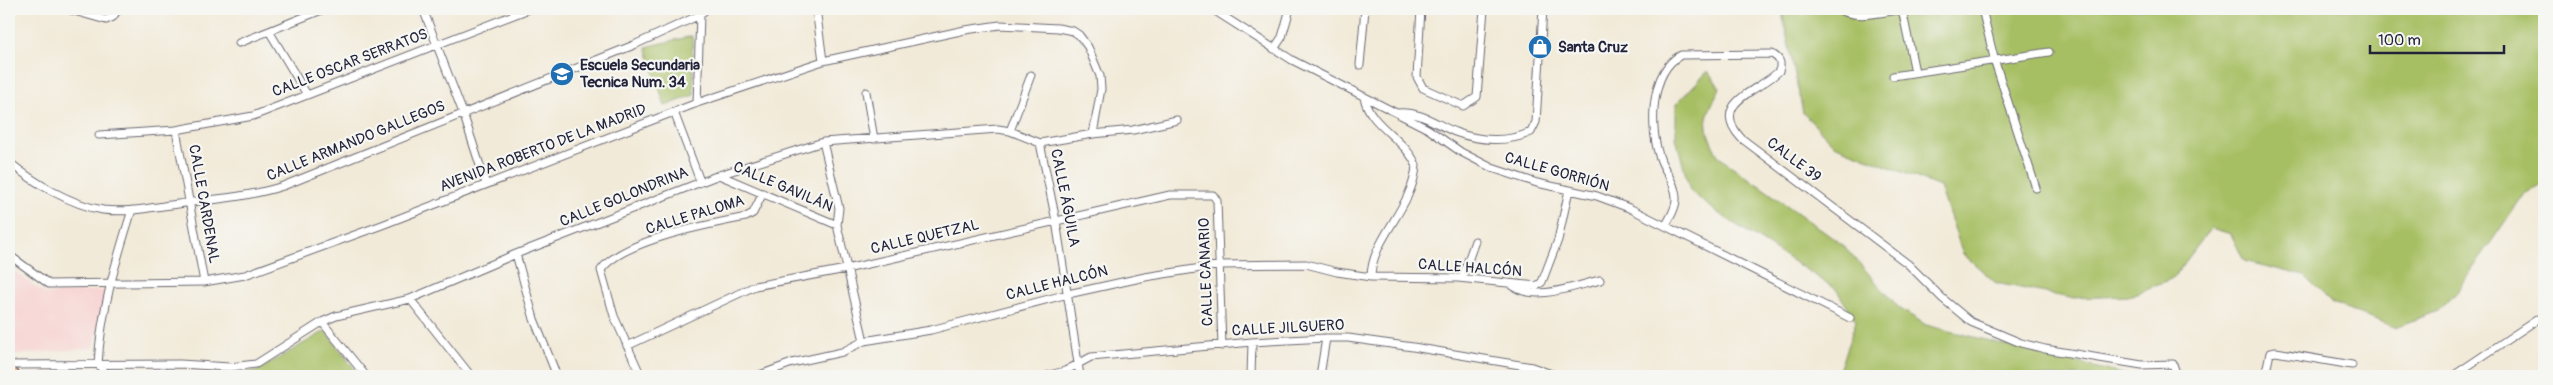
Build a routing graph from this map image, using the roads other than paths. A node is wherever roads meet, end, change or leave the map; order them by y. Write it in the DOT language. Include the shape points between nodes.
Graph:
graph roads {
  1 [pos="67,9"];
  2 [pos="118,9"];
  3 [pos="324,9"];
  4 [pos="423,9"];
  5 [pos="530,9"];
  6 [pos="706,9"];
  7 [pos="819,9"];
  8 [pos="1212,9"];
  9 [pos="1290,9"];
  10 [pos="1365,9"];
  11 [pos="1421,9"];
  12 [pos="1484,9"];
  13 [pos="1543,9"];
  14 [pos="1838,9"];
  15 [pos="1903,9"];
  16 [pos="1982,9"];
  17 [pos="700,15"];
  18 [pos="269,31"];
  19 [pos="239,43"];
  20 [pos="437,44"];
  21 [pos="1274,49"];
  22 [pos="2049,52"];
  23 [pos="823,61"];
  24 [pos="1995,62"];
  25 [pos="1360,65"];
  26 [pos="1915,72"];
  27 [pos="1031,75"];
  28 [pos="1892,76"];
  29 [pos="866,92"];
  30 [pos="306,93"];
  31 [pos="1364,97"];
  32 [pos="697,102"];
  33 [pos="674,112"];
  34 [pos="463,113"];
  35 [pos="1397,113"];
  36 [pos="1178,120"];
  37 [pos="176,130"];
  38 [pos="1010,131"];
  39 [pos="1093,134"];
  40 [pos="99,135"];
  41 [pos="874,139"];
  42 [pos="823,142"];
  43 [pos="1040,143"];
  44 [pos="9,162"];
  45 [pos="719,175"];
  46 [pos="700,181"];
  47 [pos="486,184"];
  48 [pos="2036,188"];
  49 [pos="1569,190"];
  50 [pos="763,193"];
  51 [pos="1216,198"];
  52 [pos="190,202"];
  53 [pos="132,210"];
  54 [pos="1056,221"];
  55 [pos="837,225"];
  56 [pos="1666,225"];
  57 [pos="1475,241"];
  58 [pos="516,254"];
  59 [pos="9,255"];
  60 [pos="1220,265"];
  61 [pos="846,269"];
  62 [pos="1371,277"];
  63 [pos="1462,278"];
  64 [pos="1600,280"];
  65 [pos="204,282"];
  66 [pos="109,284"];
  67 [pos="1510,284"];
  68 [pos="1068,294"];
  69 [pos="410,299"];
  70 [pos="2544,315"];
  71 [pos="1850,318"];
  72 [pos="322,322"];
  73 [pos="1326,338"];
  74 [pos="864,341"];
  75 [pos="1252,342"];
  76 [pos="627,346"];
  77 [pos="1222,346"];
  78 [pos="1078,363"];
  79 [pos="98,364"];
  80 [pos="9,365"];
  81 [pos="2352,365"];
  82 [pos="1523,366"];
  83 [pos="9,370"];
  84 [pos="14,376"];
  85 [pos="108,376"];
  86 [pos="366,376"];
  87 [pos="471,376"];
  88 [pos="557,376"];
  89 [pos="641,376"];
  90 [pos="756,376"];
  91 [pos="1046,376"];
  92 [pos="1080,376"];
  93 [pos="1251,376"];
  94 [pos="1320,376"];
  95 [pos="1521,376"];
  96 [pos="1557,376"];
  97 [pos="2177,376"];
  98 [pos="2265,376"];
  99 [pos="2453,376"];
  1 -- 2 [label="street" via="110,19"];
  3 -- 18 [label="street"];
  4 -- 20 [label="street"];
  5 -- 20 [label="street, CALLE OSCAR SERRATOS"];
  6 -- 17 [label="street, CALLE ARMANDO GALLEGOS"];
  7 -- 23 [label="street" via="817,16"];
  8 -- 21 [label="street, CALLE GORRIÓN"];
  9 -- 21 [label="street" via="1282,37"];
  10 -- 25 [label="street"];
  11 -- 12 [label="street" via="1417,77 1423,88 1463,106 1477,97"];
  13 -- 35 [label="street" via="1536,122 1531,132 1511,139 1472,137 1419,115"];
  14 -- 15 [label="street" via="1847,14"];
  15 -- 26 [label="street"];
  16 -- 24 [label="street"];
  17 -- 32 [label="street"];
  17 -- 34 [label="street, CALLE ARMANDO GALLEGOS" via="634,45"];
  18 -- 19 [label="street"];
  18 -- 30 [label="street"];
  20 -- 30 [label="street, CALLE OSCAR SERRATOS"];
  20 -- 34 [label="street"];
  21 -- 31 [label="street, CALLE GORRIÓN"];
  22 -- 24 [label="street"];
  23 -- 32 [label="street, AVENIDA ROBERTO DE LA MADRID"];
  23 -- 39 [label="street, AVENIDA ROBERTO DE LA MADRID" via="1000,25 1073,30 1088,47 1100,76 1101,89"];
  24 -- 26 [label="street"];
  24 -- 48 [label="street"];
  26 -- 28 [label="street"];
  27 -- 38 [label="street"];
  29 -- 41 [label="street"];
  30 -- 37 [label="street, CALLE OSCAR SERRATOS" via="252,116"];
  31 -- 35 [label="street, CALLE GORRIÓN"];
  31 -- 62 [label="street" via="1377,122 1404,146 1416,165 1411,191 1374,258"];
  32 -- 33 [label="street, AVENIDA ROBERTO DE LA MADRID"];
  33 -- 46 [label="street"];
  33 -- 47 [label="street, AVENIDA ROBERTO DE LA MADRID"];
  34 -- 47 [label="street"];
  34 -- 52 [label="street, CALLE ARMANDO GALLEGOS" via="268,191"];
  35 -- 49 [label="street, CALLE GORRIÓN" via="1492,168"];
  36 -- 39 [label="street" via="1133,130"];
  37 -- 40 [label="street, CALLE OSCAR SERRATOS"];
  37 -- 52 [label="street, CALLE CARDENAL"];
  38 -- 41 [label="street, CALLE GOLONDRINA" via="998,129"];
  38 -- 43 [label="street, CALLE GOLONDRINA"];
  39 -- 43 [label="street"];
  41 -- 42 [label="street, CALLE GOLONDRINA"];
  42 -- 45 [label="street, CALLE GOLONDRINA"];
  42 -- 55 [label="street" via="839,208"];
  43 -- 54 [label="street, CALLE ÁGUILA"];
  44 -- 53 [label="street, CALLE ARMANDO GALLEGOS" via="30,180 89,206 104,210"];
  45 -- 46 [label="street, CALLE GOLONDRINA"];
  45 -- 50 [label="street, CALLE GAVILÁN"];
  46 -- 58 [label="street, CALLE GOLONDRINA"];
  47 -- 65 [label="street, AVENIDA ROBERTO DE LA MADRID" via="258,272"];
  49 -- 56 [label="street, CALLE GORRIÓN" via="1597,196"];
  49 -- 67 [label="street, CALLE HALCÓN" via="1558,240 1542,282 1537,286"];
  50 -- 55 [label="street, CALLE GAVILÁN"];
  50 -- 76 [label="street, CALLE PALOMA" via="753,213 663,237 611,260 601,270 614,316"];
  51 -- 54 [label="street, CALLE QUETZAL" via="1213,195 1170,195"];
  51 -- 60 [label="street, CALLE CANARIO"];
  52 -- 53 [label="street, CALLE ARMANDO GALLEGOS"];
  52 -- 65 [label="street, CALLE CARDENAL"];
  53 -- 66 [label="street"];
  54 -- 61 [label="street, CALLE QUETZAL"];
  54 -- 68 [label="street, CALLE ÁGUILA"];
  55 -- 61 [label="street"];
  56 -- 71 [label="street, CALLE GORRIÓN"];
  56 -- 97 [label="street, CALLE 39" via="1677,198 1661,160 1653,118 1665,68 1681,55 1772,54 1778,58 1779,70 1734,106 1730,120 1732,128 1908,264 1972,322 2045,349 2142,365 2173,364"];
  57 -- 63 [label="street"];
  58 -- 69 [label="street, CALLE GOLONDRINA"];
  58 -- 88 [label="street" via="534,319"];
  59 -- 66 [label="street, AVENIDA ROBERTO DE LA MADRID" via="49,284"];
  60 -- 62 [label="street, CALLE HALCÓN" via="1306,264"];
  60 -- 68 [label="street, CALLE HALCÓN"];
  60 -- 77 [label="street, CALLE CANARIO"];
  61 -- 74 [label="street"];
  61 -- 76 [label="street, CALLE QUETZAL" via="755,286"];
  62 -- 63 [label="street, CALLE HALCÓN"];
  63 -- 67 [label="street, CALLE HALCÓN"];
  64 -- 67 [label="street" via="1539,293 1520,291"];
  65 -- 66 [label="street, AVENIDA ROBERTO DE LA MADRID"];
  66 -- 79 [label="street" via="99,332"];
  68 -- 74 [label="street, CALLE HALCÓN" via="930,330"];
  68 -- 78 [label="street, CALLE ÁGUILA"];
  69 -- 72 [label="street, CALLE GOLONDRINA" via="358,310"];
  69 -- 87 [label="street"];
  70 -- 99 [label="street"];
  72 -- 79 [label="street, CALLE GOLONDRINA" via="250,366"];
  72 -- 86 [label="street"];
  73 -- 75 [label="street, CALLE JILGUERO"];
  73 -- 82 [label="street, CALLE JILGUERO" via="1403,346"];
  73 -- 94 [label="street"];
  74 -- 90 [label="street, CALLE HALCÓN" via="842,352 780,366"];
  75 -- 77 [label="street, CALLE JILGUERO"];
  75 -- 93 [label="street"];
  76 -- 89 [label="street"];
  77 -- 78 [label="street, CALLE JILGUERO" via="1091,357"];
  78 -- 91 [label="street, CALLE JILGUERO" via="1065,371"];
  78 -- 92 [label="street, CALLE ÁGUILA"];
  79 -- 80 [label="street, CALLE GOLONDRINA"];
  79 -- 85 [label="street"];
  81 -- 98 [label="street" via="2276,352 2268,357"];
  82 -- 95 [label="street"];
  82 -- 96 [label="street, CALLE JILGUERO"];
  83 -- 84 [label="main road"];
}
